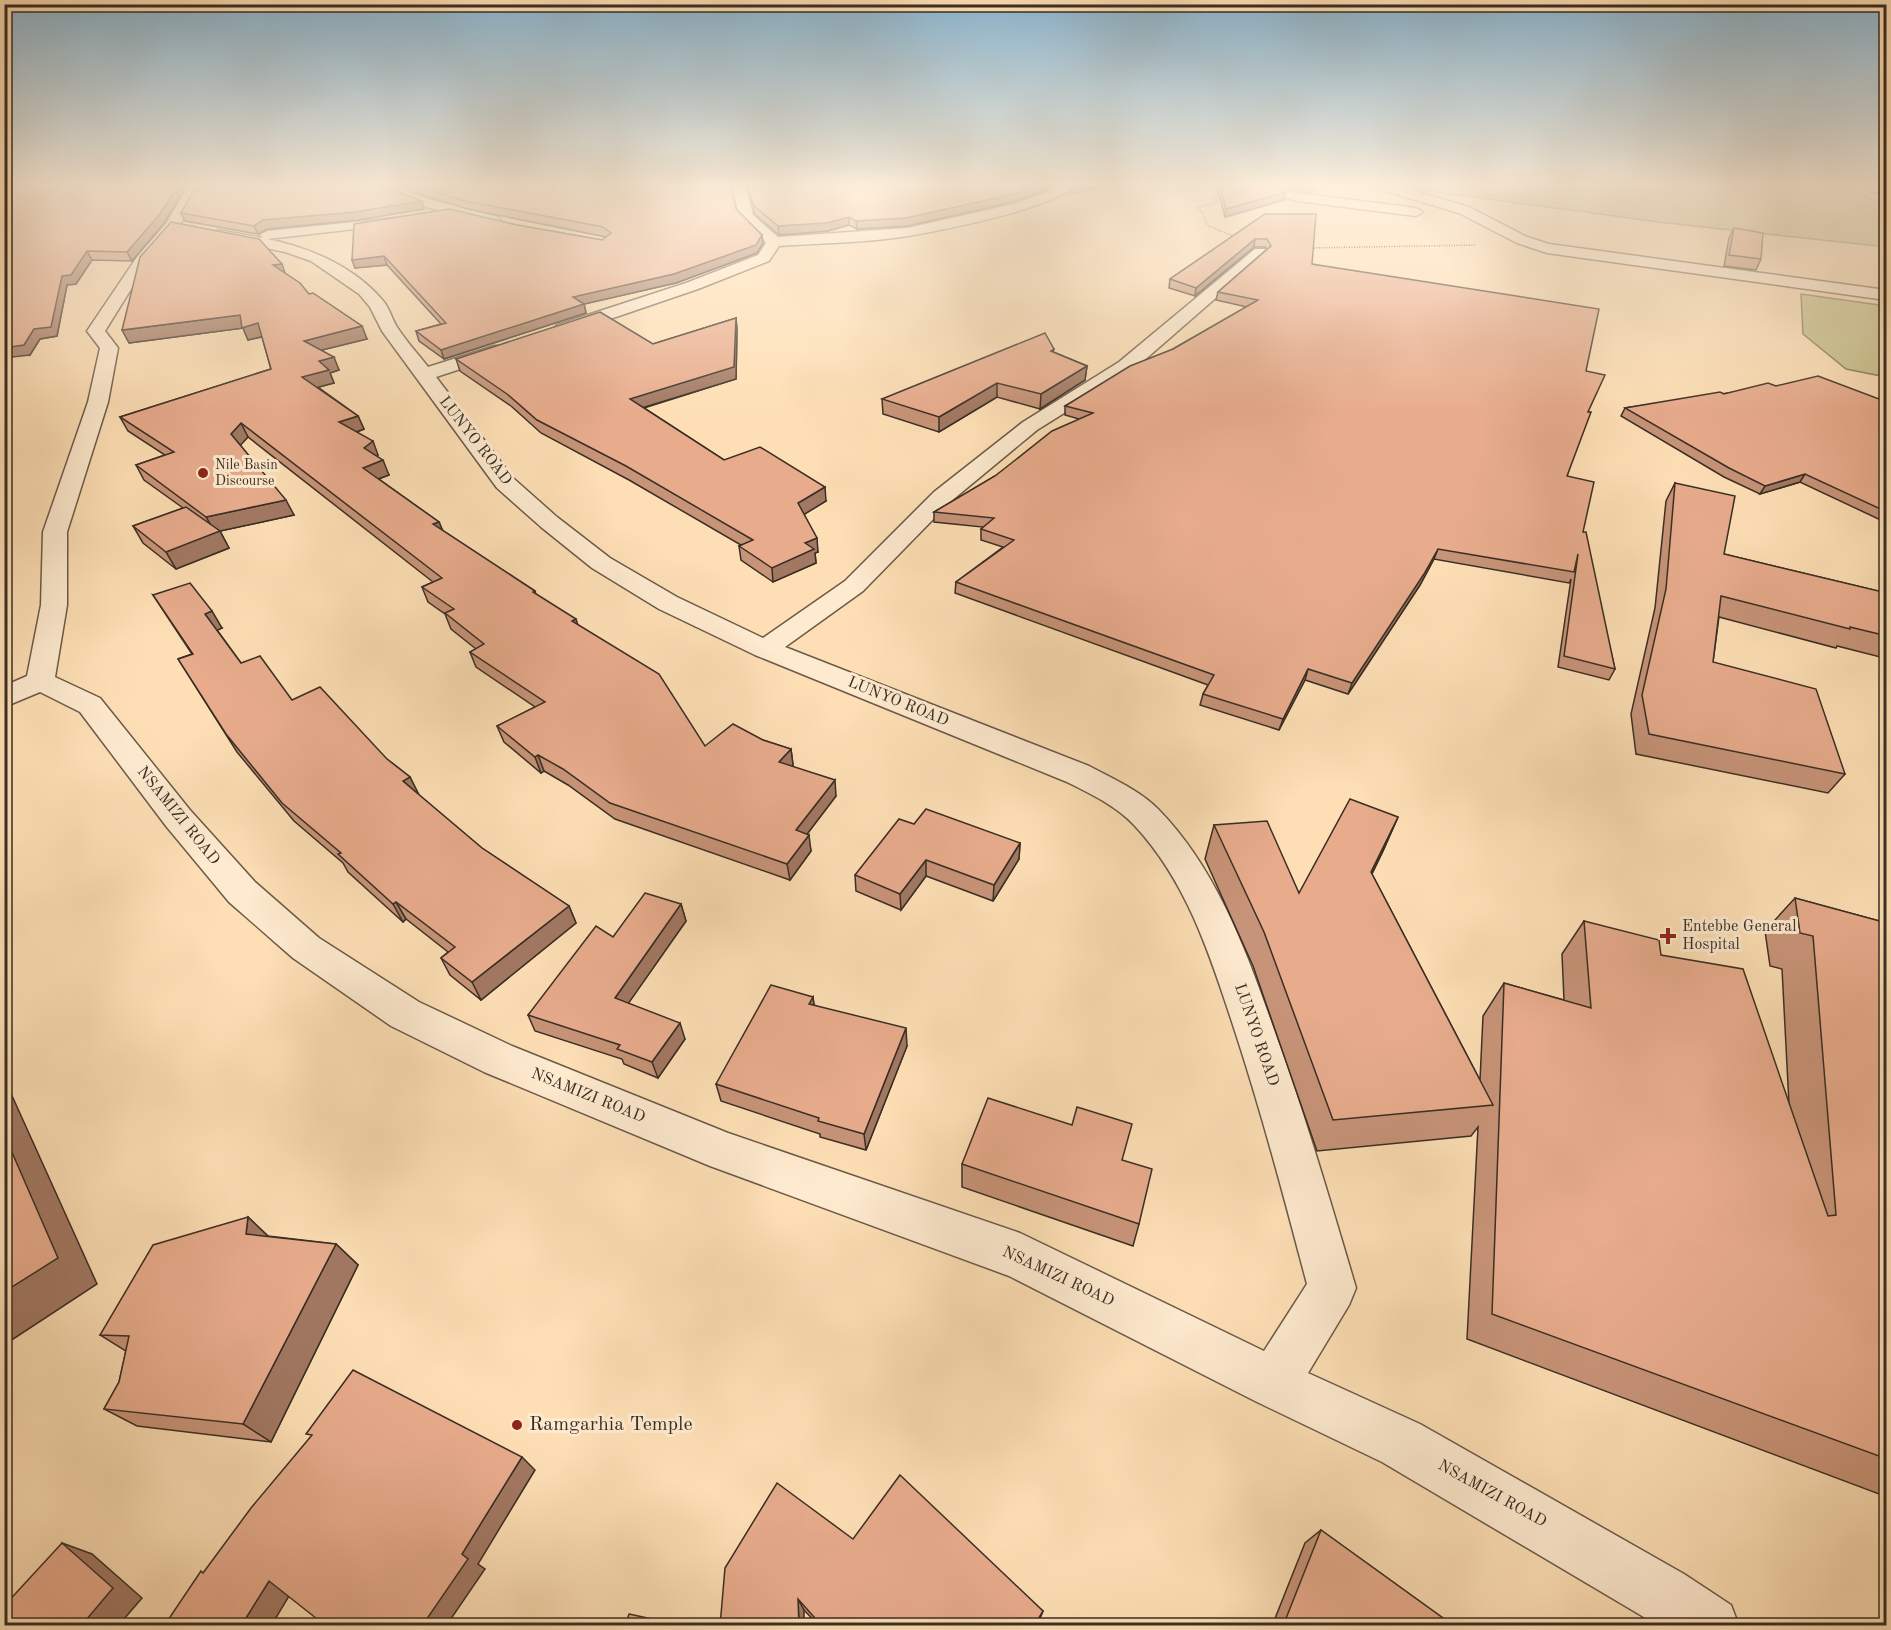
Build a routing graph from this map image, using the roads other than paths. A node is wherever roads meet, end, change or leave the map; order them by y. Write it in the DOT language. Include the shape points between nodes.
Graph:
graph roads {
  1 [pos="162,259"];
  2 [pos="316,259"];
  3 [pos="761,259"];
  4 [pos="1252,259"];
  5 [pos="1633,259"];
  6 [pos="1887,295"];
  7 [pos="550,333"];
  8 [pos="516,344"];
  9 [pos="424,375"];
  10 [pos="765,649"];
  11 [pos="40,681"];
  12 [pos="4,698"];
  13 [pos="1273,1383"];
  14 [pos="1710,1626"];
  1 -- 11 [label="street" via="96,331 110,348 98,402 55,532 54,605"];
  2 -- 9 [label="street, LUNYO ROAD" via="365,291"];
  3 -- 7 [label="street"];
  4 -- 10 [label="street" via="1126,366 1030,426 942,497 854,585"];
  5 -- 6 [label="street"];
  8 -- 9 [label="street"];
  9 -- 10 [label="street, LUNYO ROAD" via="505,483 549,522 602,563 668,603"];
  10 -- 13 [label="street, LUNYO ROAD" via="1078,774 1145,816 1181,858 1219,929 1262,1051 1332,1288"];
  11 -- 12 [label="street"];
  11 -- 13 [label="street, NSAMIZI ROAD" via="90,705 242,892 306,948 405,1014 498,1059 725,1152 1020,1256"];
  13 -- 14 [label="street, NSAMIZI ROAD" via="1411,1448 1664,1594"];
}
